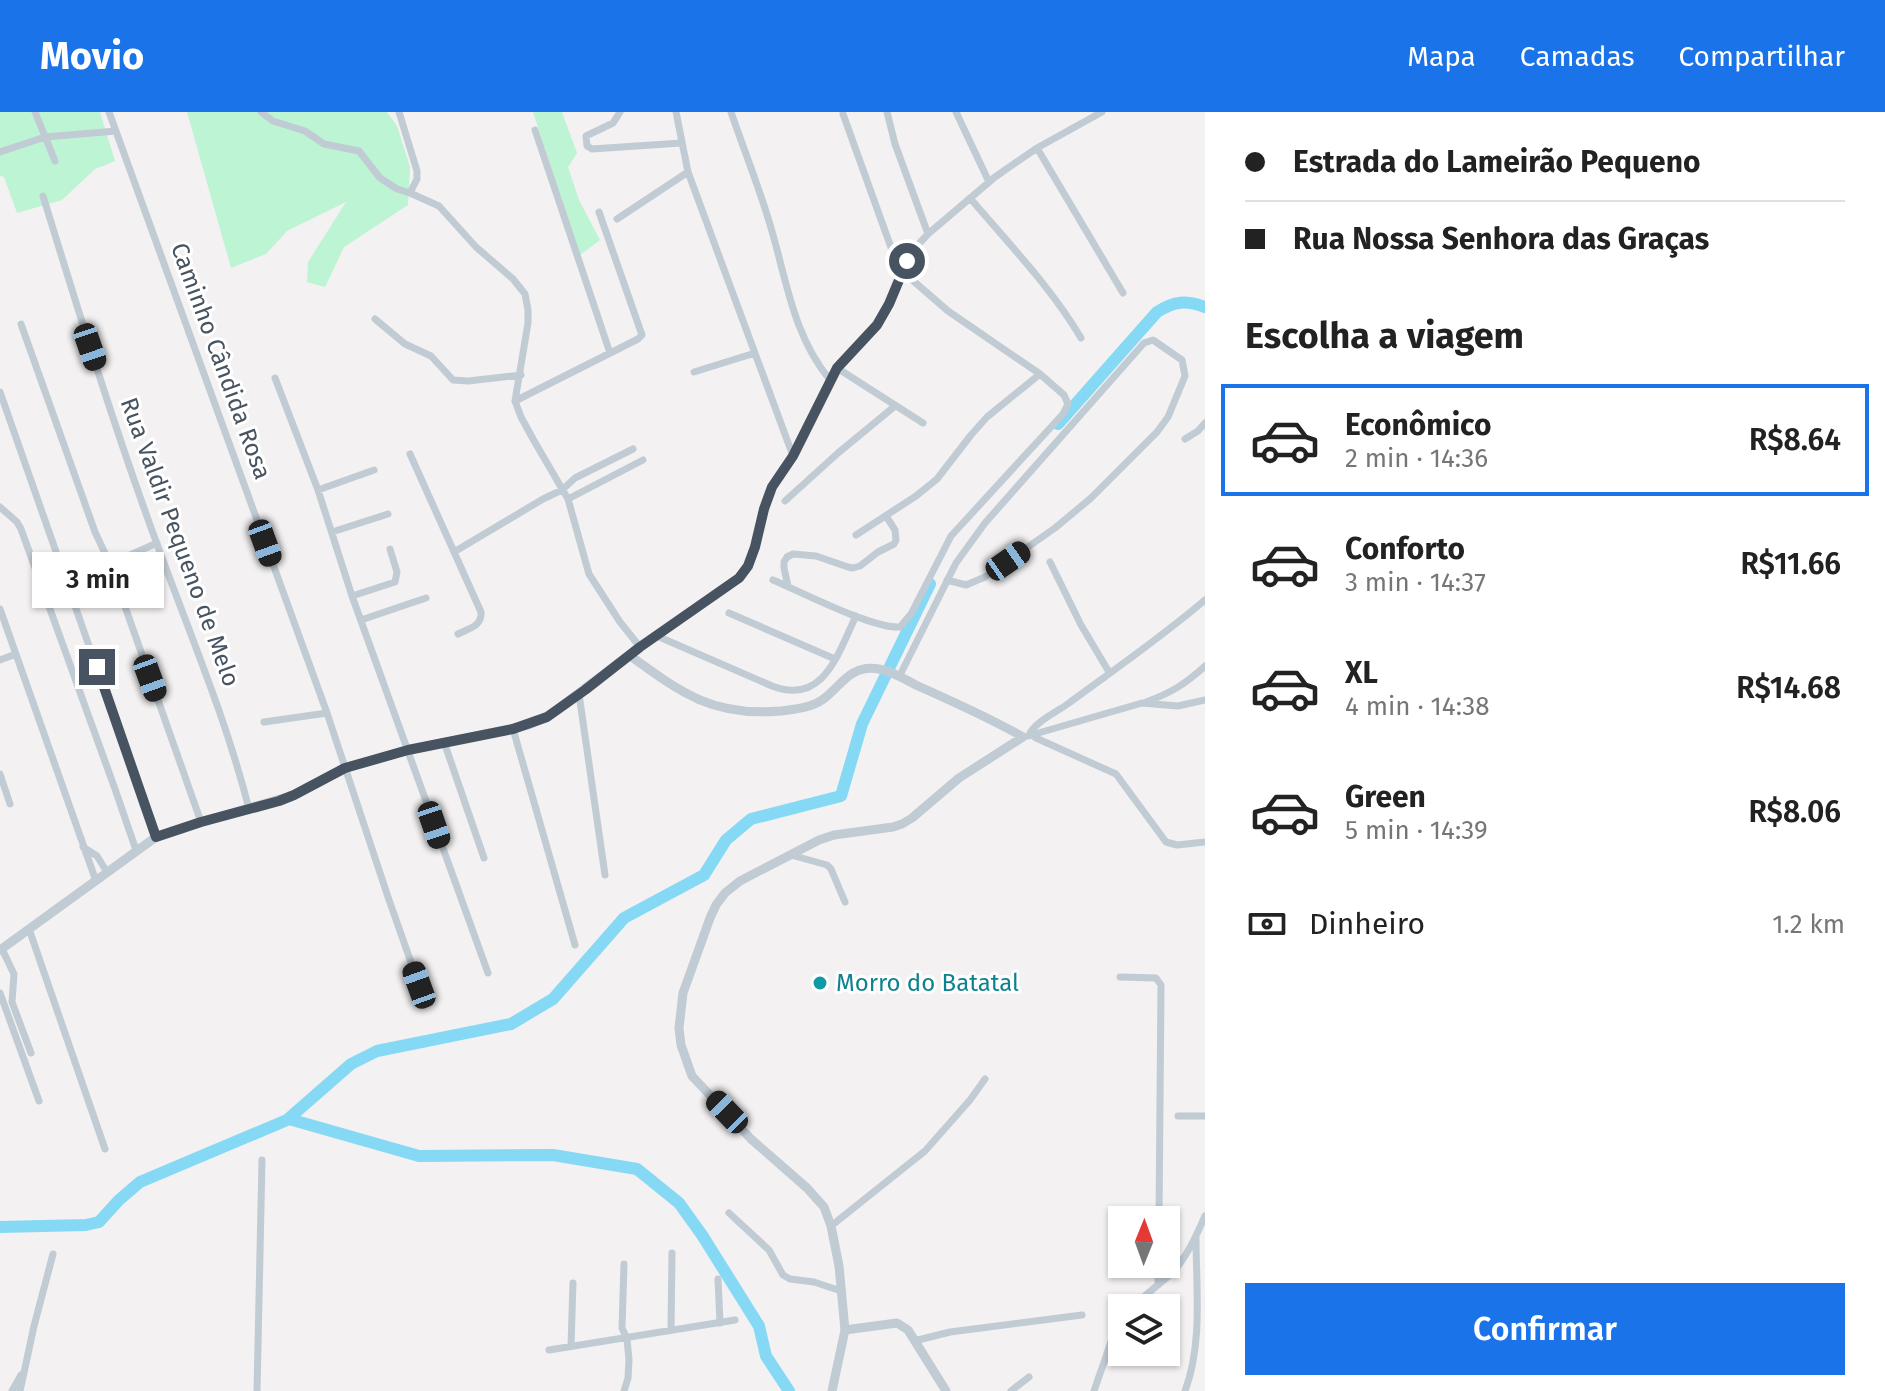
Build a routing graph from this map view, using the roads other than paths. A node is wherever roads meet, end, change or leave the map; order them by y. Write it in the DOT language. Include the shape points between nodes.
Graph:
graph roads {
  1 [pos="35,112"];
  2 [pos="109,112"];
  3 [pos="261,112"];
  4 [pos="399,112"];
  5 [pos="620,112"];
  6 [pos="676,112"];
  7 [pos="731,112"];
  8 [pos="887,112"];
  9 [pos="956,112"];
  10 [pos="1102,112"];
  11 [pos="843,114"];
  12 [pos="535,130"];
  13 [pos="116,131"];
  14 [pos="45,137"];
  15 [pos="681,143"];
  16 [pos="1037,148"];
  17 [pos="0,152"];
  18 [pos="55,161"];
  19 [pos="688,172"];
  20 [pos="989,182"];
  21 [pos="410,193"];
  22 [pos="43,196"];
  23 [pos="970,198"];
  24 [pos="599,212"];
  25 [pos="617,219"];
  26 [pos="928,234"];
  27 [pos="903,272"];
  28 [pos="1123,293"];
  29 [pos="375,319"];
  30 [pos="21,324"];
  31 [pos="1081,338"];
  32 [pos="610,353"];
  33 [pos="755,353"];
  34 [pos="837,368"];
  35 [pos="694,372"];
  36 [pos="1040,374"];
  37 [pos="521,375"];
  38 [pos="275,378"];
  39 [pos="830,380"];
  40 [pos="0,392"];
  41 [pos="515,401"];
  42 [pos="895,406"];
  43 [pos="923,423"];
  44 [pos="1205,423"];
  45 [pos="1185,439"];
  46 [pos="633,449"];
  47 [pos="410,454"];
  48 [pos="793,456"];
  49 [pos="643,460"];
  50 [pos="374,470"];
  51 [pos="318,490"];
  52 [pos="562,490"];
  53 [pos="568,499"];
  54 [pos="785,501"];
  55 [pos="0,507"];
  56 [pos="388,514"];
  57 [pos="886,516"];
  58 [pos="332,532"];
  59 [pos="856,535"];
  60 [pos="157,543"];
  61 [pos="390,549"];
  62 [pos="454,552"];
  63 [pos="941,553"];
  64 [pos="1050,562"];
  65 [pos="956,563"];
  66 [pos="110,564"];
  67 [pos="773,580"];
  68 [pos="947,580"];
  69 [pos="788,586"];
  70 [pos="352,596"];
  71 [pos="426,598"];
  72 [pos="1205,600"];
  73 [pos="0,609"];
  74 [pos="729,613"];
  75 [pos="856,616"];
  76 [pos="361,620"];
  77 [pos="458,634"];
  78 [pos="657,636"];
  79 [pos="640,647"];
  80 [pos="16,654"];
  81 [pos="629,655"];
  82 [pos="835,659"];
  83 [pos="0,660"];
  84 [pos="1205,666"];
  85 [pos="1109,672"];
  86 [pos="898,676"];
  87 [pos="579,694"];
  88 [pos="1205,700"];
  89 [pos="1142,703"];
  90 [pos="327,713"];
  91 [pos="264,722"];
  92 [pos="513,729"];
  93 [pos="1027,736"];
  94 [pos="444,742"];
  95 [pos="408,750"];
  96 [pos="345,768"];
  97 [pos="0,774"];
  98 [pos="10,804"];
  99 [pos="249,809"];
  100 [pos="201,822"];
  101 [pos="156,837"];
  102 [pos="1205,842"];
  103 [pos="83,847"];
  104 [pos="136,850"];
  105 [pos="791,855"];
  106 [pos="484,858"];
  107 [pos="107,872"];
  108 [pos="605,875"];
  109 [pos="96,881"];
  110 [pos="845,902"];
  111 [pos="29,929"];
  112 [pos="575,945"];
  113 [pos="1,950"];
  114 [pos="488,973"];
  115 [pos="1120,977"];
  116 [pos="419,985"];
  117 [pos="0,993"];
  118 [pos="31,1053"];
  119 [pos="985,1079"];
  120 [pos="39,1101"];
  121 [pos="1178,1116"];
  122 [pos="1205,1116"];
  123 [pos="105,1149"];
  124 [pos="262,1160"];
  125 [pos="1159,1206"];
  126 [pos="729,1213"];
  127 [pos="1205,1216"];
  128 [pos="831,1226"];
  129 [pos="1196,1237"];
  130 [pos="672,1253"];
  131 [pos="53,1254"];
  132 [pos="624,1264"];
  133 [pos="1158,1278"];
  134 [pos="718,1279"];
  135 [pos="573,1283"];
  136 [pos="1158,1285"];
  137 [pos="841,1291"];
  138 [pos="1148,1294"];
  139 [pos="1082,1315"];
  140 [pos="735,1320"];
  141 [pos="720,1323"];
  142 [pos="671,1330"];
  143 [pos="845,1330"];
  144 [pos="627,1339"];
  145 [pos="914,1341"];
  146 [pos="571,1346"];
  147 [pos="549,1350"];
  148 [pos="1108,1351"];
  149 [pos="27,1364"];
  150 [pos="1029,1377"];
  151 [pos="12,1391"];
  152 [pos="20,1391"];
  153 [pos="257,1391"];
  154 [pos="624,1391"];
  155 [pos="832,1391"];
  156 [pos="946,1391"];
  157 [pos="1011,1391"];
  158 [pos="1094,1391"];
  159 [pos="1185,1391"];
  1 -- 14 [label="street"];
  2 -- 13 [label="street, Caminho Cândida Rosa"];
  3 -- 21 [label="street" via="324,144 359,151 380,178"];
  4 -- 21 [label="street" via="417,171"];
  5 -- 15 [label="street" via="613,123 586,136 587,146"];
  6 -- 15 [label="street"];
  7 -- 39 [label="street" via="769,220 784,283 812,357"];
  8 -- 26 [label="street"];
  9 -- 20 [label="street"];
  10 -- 16 [label="street"];
  11 -- 27 [label="street"];
  12 -- 32 [label="street"];
  13 -- 14 [label="street"];
  13 -- 90 [label="street, Caminho Cândida Rosa"];
  14 -- 17 [label="street"];
  14 -- 18 [label="street"];
  15 -- 19 [label="street"];
  16 -- 20 [label="street"];
  16 -- 28 [label="street"];
  19 -- 25 [label="street"];
  19 -- 33 [label="street"];
  20 -- 23 [label="street"];
  21 -- 37 [label="street" via="439,206 525,294 528,323"];
  22 -- 60 [label="street, Rua Valdir Pequeno de Melo"];
  23 -- 26 [label="street"];
  23 -- 31 [label="street"];
  24 -- 32 [label="street" via="642,335"];
  26 -- 27 [label="street"];
  27 -- 34 [label="street" via="877,325"];
  27 -- 36 [label="street" via="948,311"];
  29 -- 37 [label="street" via="405,344 431,356 453,380"];
  30 -- 66 [label="street"];
  32 -- 41 [label="street"];
  33 -- 35 [label="street"];
  33 -- 48 [label="street"];
  34 -- 39 [label="street"];
  34 -- 42 [label="street"];
  36 -- 57 [label="street" via="987,417 937,479"];
  36 -- 63 [label="street" via="1064,395 1067,408"];
  37 -- 41 [label="street"];
  38 -- 51 [label="street"];
  39 -- 48 [label="street"];
  40 -- 101 [label="street"];
  41 -- 52 [label="street"];
  42 -- 43 [label="street"];
  42 -- 54 [label="street"];
  44 -- 45 [label="street"];
  46 -- 52 [label="street"];
  47 -- 62 [label="street"];
  48 -- 78 [label="street" via="772,487 755,547 739,578"];
  49 -- 53 [label="street"];
  50 -- 51 [label="street"];
  51 -- 58 [label="street"];
  52 -- 53 [label="street"];
  52 -- 62 [label="street"];
  53 -- 79 [label="street" via="589,574"];
  55 -- 104 [label="street" via="21,529"];
  56 -- 58 [label="street"];
  57 -- 59 [label="street"];
  57 -- 69 [label="street" via="895,530 894,544 853,568 793,554 784,562"];
  58 -- 70 [label="street"];
  60 -- 66 [label="street"];
  60 -- 99 [label="street, Rua Valdir Pequeno de Melo" via="233,750"];
  61 -- 70 [label="street" via="395,582"];
  62 -- 77 [label="street" via="481,616 478,624"];
  63 -- 65 [label="street"];
  63 -- 75 [label="street" via="904,624 896,628"];
  64 -- 85 [label="street"];
  65 -- 68 [label="street"];
  65 -- 68 [label="street" via="1144,343 1153,340 1182,360 1185,376 1168,417 1091,498 985,577 966,585"];
  66 -- 100 [label="street"];
  67 -- 69 [label="street"];
  68 -- 86 [label="street"];
  69 -- 75 [label="street"];
  70 -- 76 [label="street"];
  71 -- 76 [label="street"];
  72 -- 85 [label="street"];
  73 -- 80 [label="street"];
  74 -- 82 [label="street"];
  75 -- 82 [label="street"];
  76 -- 95 [label="street"];
  78 -- 79 [label="street"];
  78 -- 82 [label="street" via="785,691 815,683"];
  79 -- 81 [label="street"];
  80 -- 83 [label="street"];
  80 -- 103 [label="street"];
  81 -- 86 [label="street" via="699,701 733,710 814,705 855,672 878,669"];
  81 -- 87 [label="street"];
  84 -- 89 [label="street" via="1184,685"];
  85 -- 93 [label="street"];
  86 -- 93 [label="street"];
  87 -- 92 [label="street" via="547,717"];
  87 -- 108 [label="street"];
  88 -- 89 [label="street" via="1178,706"];
  89 -- 93 [label="street"];
  90 -- 91 [label="street"];
  90 -- 96 [label="street, Caminho Cândida Rosa"];
  92 -- 94 [label="street"];
  92 -- 112 [label="street"];
  93 -- 102 [label="street" via="1116,774 1166,842"];
  93 -- 105 [label="street" via="959,778 902,824 834,835"];
  94 -- 95 [label="street"];
  94 -- 106 [label="street"];
  95 -- 96 [label="street"];
  95 -- 114 [label="street"];
  96 -- 99 [label="street" via="294,795"];
  96 -- 116 [label="street, Caminho Cândida Rosa"];
  97 -- 98 [label="street"];
  99 -- 100 [label="street"];
  100 -- 101 [label="street"];
  101 -- 104 [label="street"];
  103 -- 107 [label="street"];
  103 -- 109 [label="street"];
  104 -- 107 [label="street"];
  105 -- 110 [label="street" via="827,865"];
  105 -- 128 [label="street" via="740,881 716,905 683,993 679,1028 692,1076 807,1188 824,1207"];
  107 -- 109 [label="street"];
  109 -- 111 [label="street"];
  111 -- 113 [label="street"];
  111 -- 123 [label="street"];
  113 -- 118 [label="street" via="14,974 12,1002"];
  115 -- 125 [label="street" via="1156,978 1161,985"];
  117 -- 120 [label="street"];
  119 -- 128 [label="street" via="925,1151"];
  121 -- 122 [label="street"];
  124 -- 153 [label="street"];
  126 -- 137 [label="street" via="769,1250 783,1275"];
  127 -- 129 [label="street"];
  128 -- 137 [label="street"];
  129 -- 136 [label="street"];
  129 -- 159 [label="street" via="1197,1321"];
  130 -- 142 [label="street"];
  131 -- 149 [label="street"];
  132 -- 144 [label="street" via="622,1328"];
  133 -- 136 [label="street"];
  134 -- 141 [label="street"];
  135 -- 146 [label="street"];
  136 -- 138 [label="street"];
  137 -- 143 [label="street"];
  139 -- 145 [label="street"];
  140 -- 141 [label="street"];
  141 -- 142 [label="street"];
  142 -- 144 [label="street"];
  143 -- 145 [label="street" via="897,1323"];
  143 -- 155 [label="street"];
  144 -- 146 [label="street"];
  144 -- 154 [label="street"];
  145 -- 156 [label="street"];
  146 -- 147 [label="street"];
  148 -- 158 [label="street"];
  149 -- 151 [label="street"];
  149 -- 152 [label="street"];
  150 -- 157 [label="street"];
}
